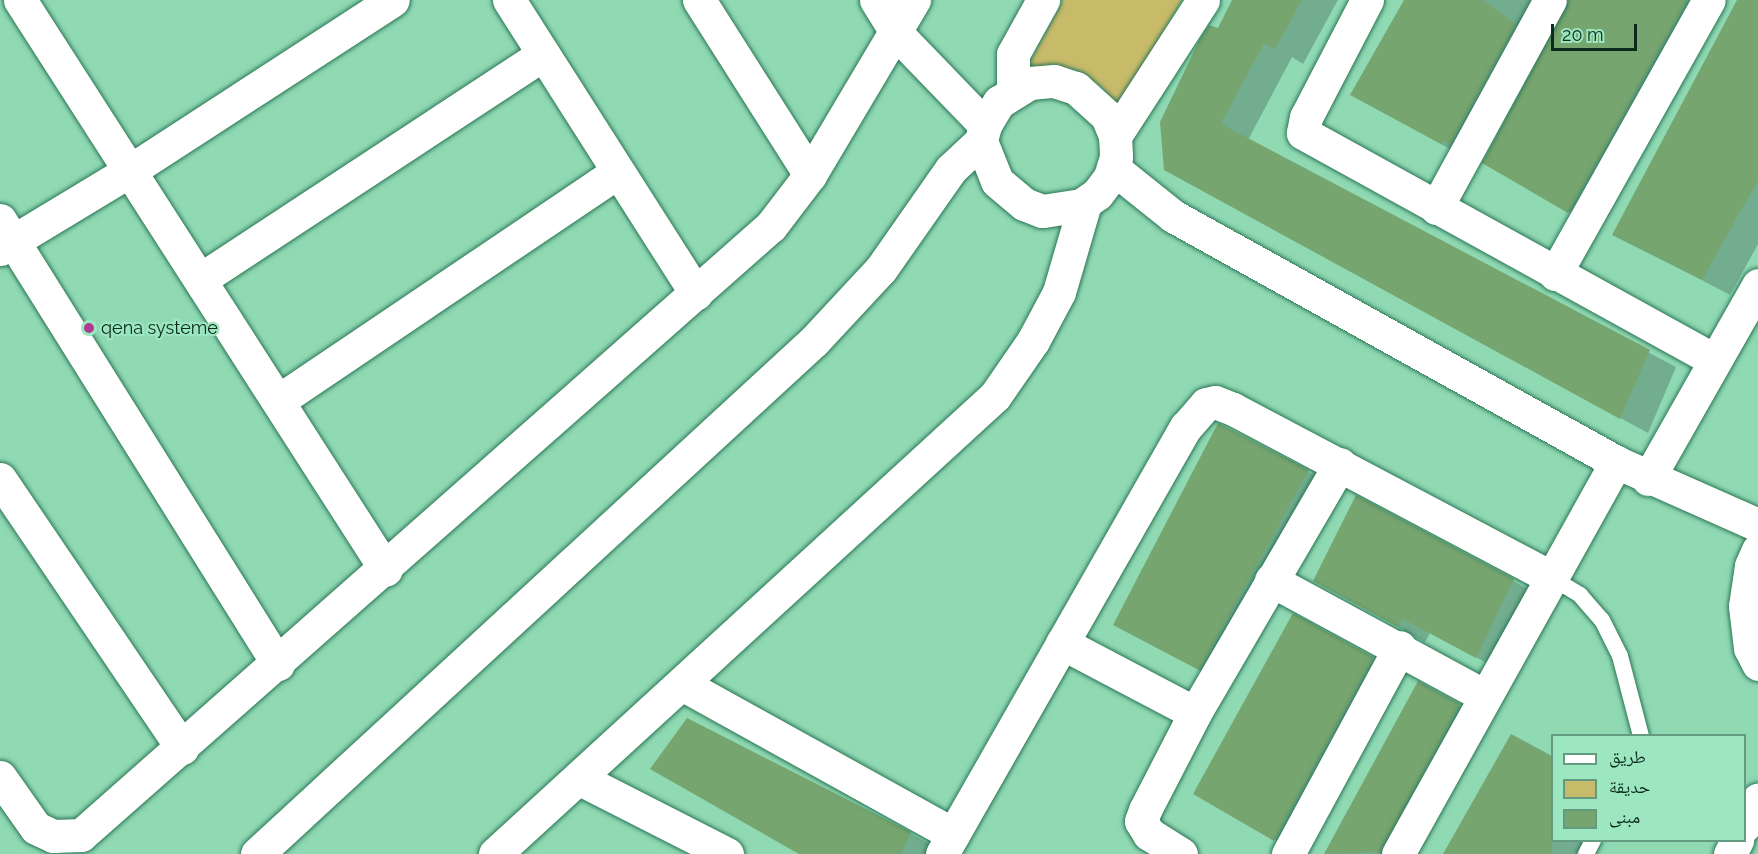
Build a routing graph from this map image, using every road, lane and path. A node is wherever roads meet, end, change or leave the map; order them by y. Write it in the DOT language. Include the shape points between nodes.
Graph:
graph roads {
  1 [pos="20,0"];
  2 [pos="393,0"];
  3 [pos="509,0"];
  4 [pos="699,0"];
  5 [pos="876,0"];
  6 [pos="914,0"];
  7 [pos="1042,0"];
  8 [pos="1203,0"];
  9 [pos="1367,0"];
  10 [pos="1550,0"];
  11 [pos="1709,0"];
  12 [pos="897,34"];
  13 [pos="542,55"];
  14 [pos="995,115"];
  15 [pos="1115,136"];
  16 [pos="131,170"];
  17 [pos="617,172"];
  18 [pos="810,175"];
  19 [pos="1098,188"];
  20 [pos="1436,208"];
  21 [pos="5,236"];
  22 [pos="1555,274"];
  23 [pos="201,279"];
  24 [pos="1758,285"];
  25 [pos="696,293"];
  26 [pos="1715,360"];
  27 [pos="278,401"];
  28 [pos="1616,462"];
  29 [pos="1340,464"];
  30 [pos="1648,479"];
  31 [pos="0,480"];
  32 [pos="1758,525"];
  33 [pos="1758,550"];
  34 [pos="386,570"];
  35 [pos="1552,578"];
  36 [pos="1272,580"];
  37 [pos="1062,643"];
  38 [pos="1400,647"];
  39 [pos="278,664"];
  40 [pos="1758,664"];
  41 [pos="682,684"];
  42 [pos="1485,696"];
  43 [pos="1195,713"];
  44 [pos="1641,734"];
  45 [pos="182,748"];
  46 [pos="0,777"];
  47 [pos="579,779"];
  48 [pos="1758,800"];
  49 [pos="1746,822"];
  50 [pos="947,844"];
  51 [pos="257,854"];
  52 [pos="495,854"];
  53 [pos="727,854"];
  54 [pos="1181,854"];
  55 [pos="1288,854"];
  56 [pos="1398,854"];
  1 -- 16 [label="street"];
  2 -- 16 [label="street"];
  3 -- 13 [label="street"];
  4 -- 18 [label="street"];
  5 -- 12 [label="street"];
  6 -- 12 [label="street"];
  7 -- 14 [label="street" via="1013,54"];
  8 -- 15 [label="street"];
  9 -- 20 [label="street" via="1302,130 1309,138"];
  10 -- 20 [label="street"];
  11 -- 22 [label="street"];
  12 -- 14 [label="street" via="951,90"];
  12 -- 18 [label="street"];
  13 -- 17 [label="street"];
  13 -- 23 [label="street"];
  14 -- 15 [label="street" via="1030,83 1054,81 1076,88 1107,116"];
  14 -- 19 [label="street" via="997,181 1024,204 1042,211 1062,211"];
  14 -- 51 [label="street" via="951,169 881,269 814,341"];
  15 -- 19 [label="street"];
  16 -- 21 [label="street"];
  16 -- 23 [label="street"];
  17 -- 25 [label="street"];
  17 -- 27 [label="street"];
  18 -- 25 [label="street" via="771,226"];
  19 -- 28 [label="street" via="1173,216"];
  19 -- 41 [label="street" via="1059,292 1034,341 995,396"];
  20 -- 22 [label="street"];
  21 -- 39 [label="street"];
  22 -- 26 [label="street"];
  23 -- 27 [label="street"];
  24 -- 26 [label="street"];
  25 -- 34 [label="street"];
  26 -- 30 [label="street"];
  27 -- 34 [label="street"];
  28 -- 30 [label="street"];
  28 -- 35 [label="street"];
  29 -- 35 [label="street"];
  29 -- 36 [label="street"];
  29 -- 37 [label="street" via="1224,405 1215,402 1200,408"];
  30 -- 32 [label="street"];
  31 -- 45 [label="street"];
  33 -- 40 [label="street" via="1744,606 1750,648"];
  34 -- 39 [label="street"];
  35 -- 42 [label="street"];
  35 -- 44 [label="lane" via="1580,595 1602,620 1620,656"];
  36 -- 38 [label="street"];
  36 -- 43 [label="street"];
  37 -- 43 [label="street"];
  37 -- 50 [label="street"];
  38 -- 42 [label="street"];
  38 -- 55 [label="street"];
  39 -- 45 [label="street"];
  41 -- 47 [label="street"];
  41 -- 50 [label="street"];
  42 -- 56 [label="street"];
  43 -- 54 [label="street" via="1141,821 1149,834"];
  45 -- 46 [label="street" via="81,835 66,838 36,828"];
  47 -- 52 [label="street"];
  47 -- 53 [label="street"];
  48 -- 49 [label="street"];
}
